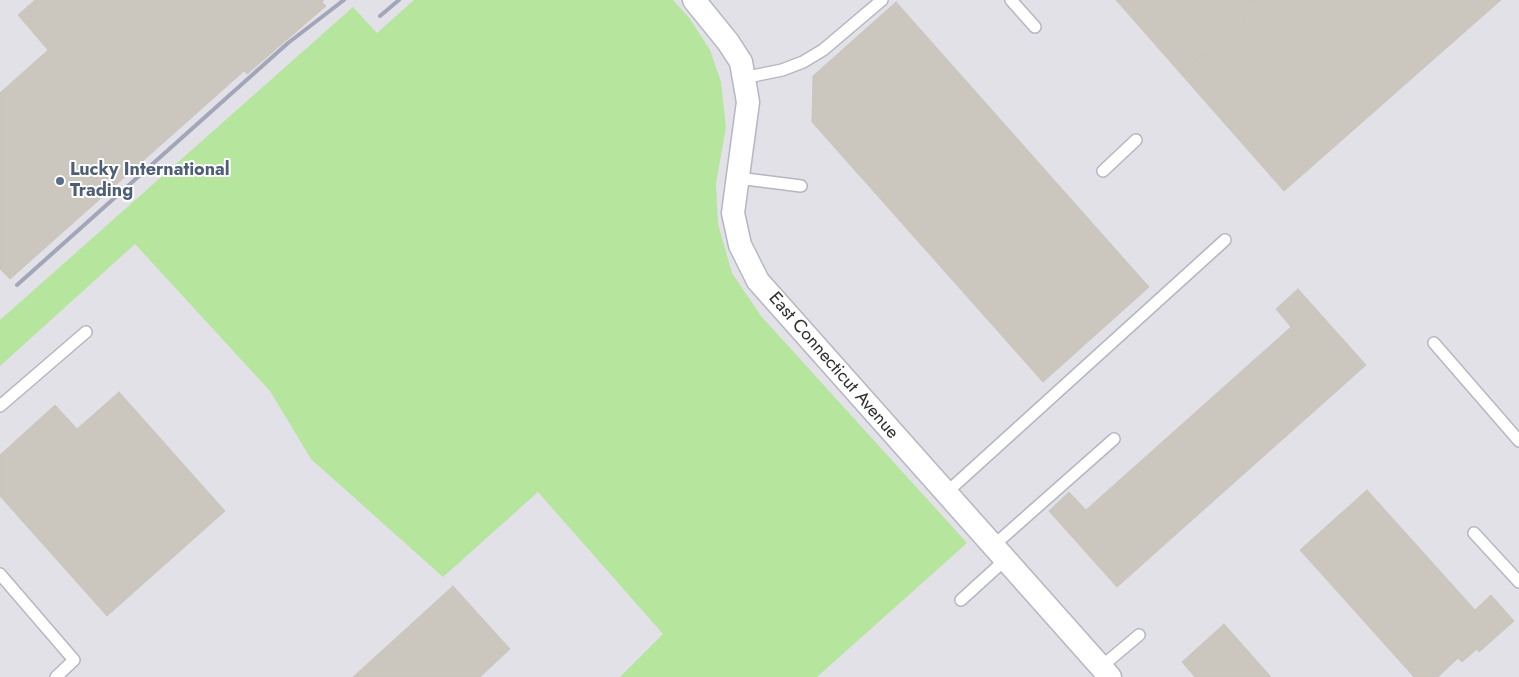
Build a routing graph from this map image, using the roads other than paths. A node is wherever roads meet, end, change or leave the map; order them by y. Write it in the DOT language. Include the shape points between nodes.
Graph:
graph roads {
  1 [pos="694,0"];
  2 [pos="882,0"];
  3 [pos="1011,0"];
  4 [pos="1035,27"];
  5 [pos="743,78"];
  6 [pos="1136,140"];
  7 [pos="1103,171"];
  8 [pos="738,178"];
  9 [pos="801,186"];
  10 [pos="1225,240"];
  11 [pos="86,332"];
  12 [pos="1434,343"];
  13 [pos="0,406"];
  14 [pos="1114,438"];
  15 [pos="1519,441"];
  16 [pos="946,493"];
  17 [pos="1474,533"];
  18 [pos="999,553"];
  19 [pos="0,574"];
  20 [pos="1519,582"];
  21 [pos="961,600"];
  22 [pos="1139,635"];
  23 [pos="1106,672"];
  24 [pos="56,677"];
  1 -- 5 [label="street, East Connecticut Avenue" via="728,42 740,62"];
  2 -- 5 [label="lane" via="823,50 803,62"];
  3 -- 4 [label="lane"];
  5 -- 8 [label="street, East Connecticut Avenue" via="748,102"];
  6 -- 7 [label="lane"];
  8 -- 9 [label="lane"];
  8 -- 16 [label="street, East Connecticut Avenue" via="733,213 740,245 758,281"];
  10 -- 16 [label="lane"];
  11 -- 13 [label="lane"];
  12 -- 15 [label="lane"];
  14 -- 18 [label="lane"];
  16 -- 18 [label="street, East Connecticut Avenue"];
  17 -- 20 [label="lane"];
  18 -- 21 [label="lane"];
  18 -- 23 [label="street, East Connecticut Avenue"];
  19 -- 24 [label="lane" via="74,660"];
  22 -- 23 [label="lane"];
}
